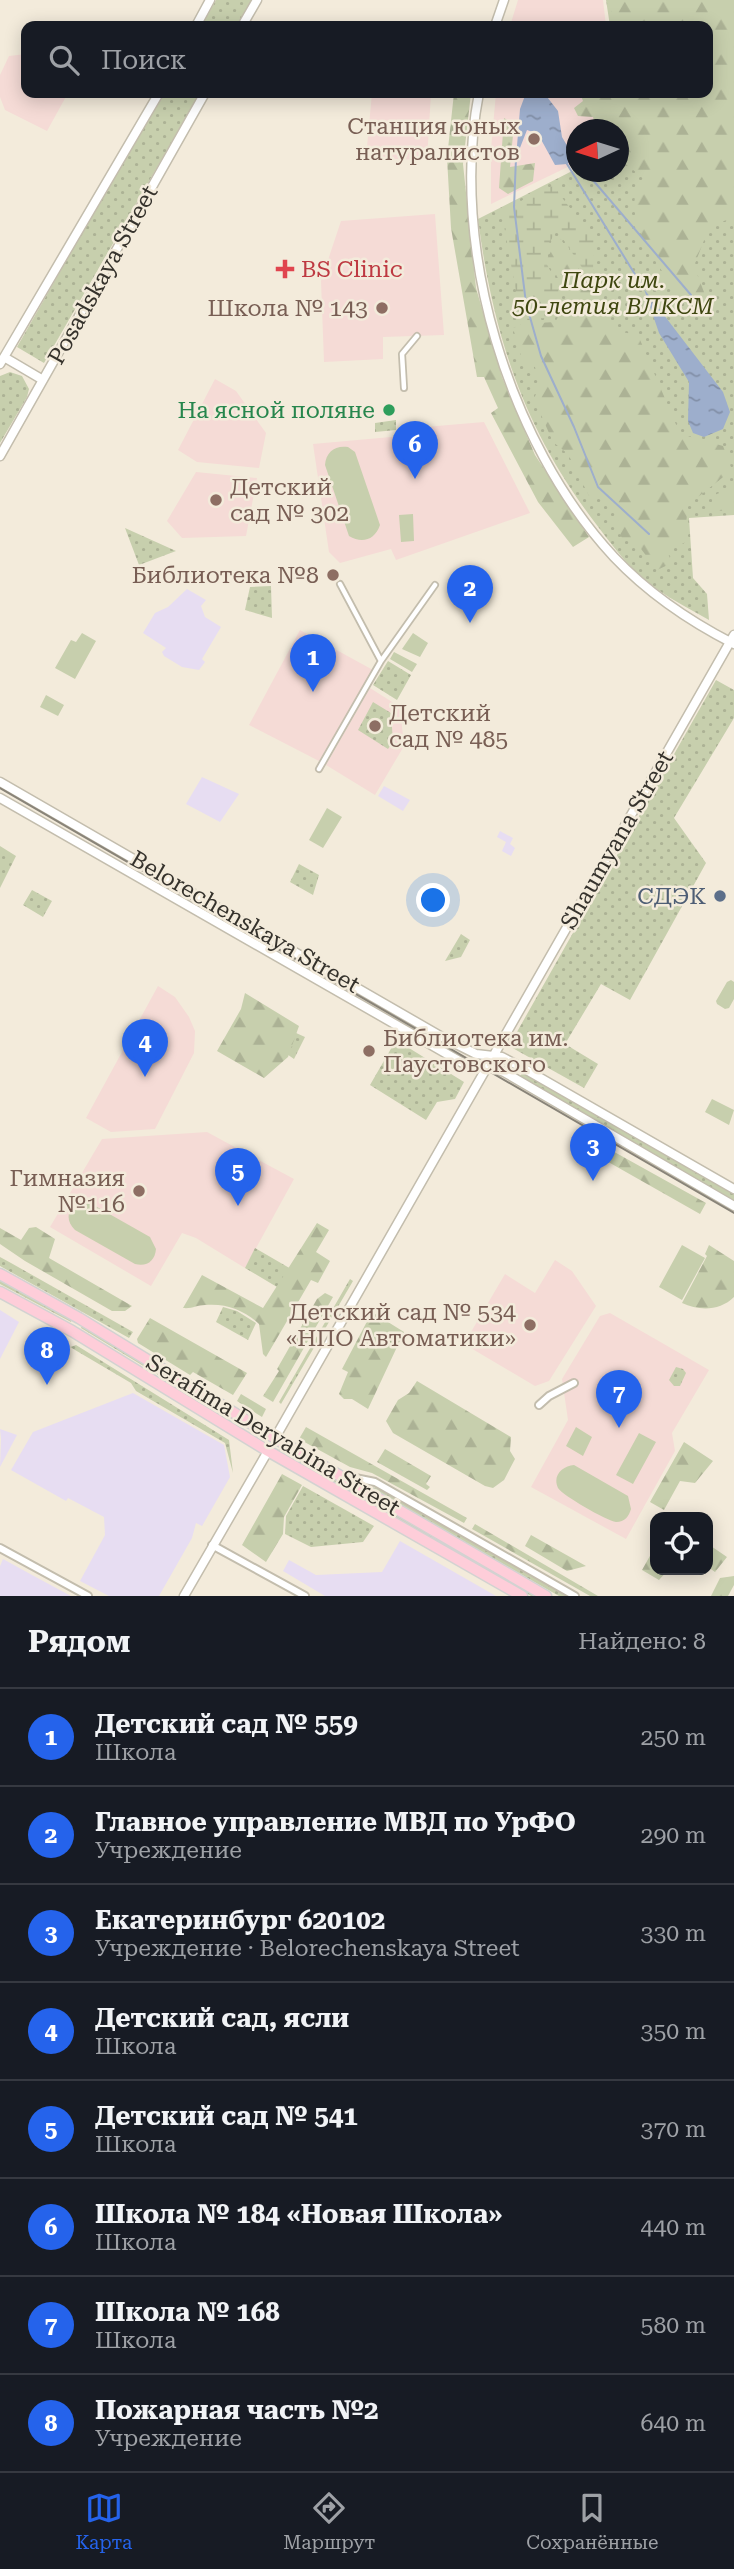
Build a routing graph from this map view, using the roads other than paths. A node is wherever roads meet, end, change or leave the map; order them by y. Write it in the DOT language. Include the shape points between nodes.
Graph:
graph roads {
  1 [pos="210,0"];
  2 [pos="257,0"];
  3 [pos="504,0"];
  4 [pos="199,21"];
  5 [pos="245,21"];
  6 [pos="497,21"];
  7 [pos="156,98"];
  8 [pos="202,98"];
  9 [pos="478,98"];
  10 [pos="417,336"];
  11 [pos="1,359"];
  12 [pos="43,380"];
  13 [pos="404,388"];
  14 [pos="0,456"];
  15 [pos="341,584"];
  16 [pos="435,585"];
  17 [pos="733,640"];
  18 [pos="381,661"];
  19 [pos="319,769"];
  20 [pos="3,784"];
  21 [pos="0,798"];
  22 [pos="492,1056"];
  23 [pos="487,1066"];
  24 [pos="734,1189"];
  25 [pos="734,1206"];
  26 [pos="0,1274"];
  27 [pos="0,1293"];
  28 [pos="574,1383"];
  29 [pos="539,1405"];
  30 [pos="275,1438"];
  31 [pos="268,1451"];
  32 [pos="338,1474"];
  33 [pos="212,1545"];
  34 [pos="0,1548"];
  35 [pos="88,1596"];
  36 [pos="184,1596"];
  37 [pos="305,1596"];
  38 [pos="522,1596"];
  39 [pos="545,1596"];
  40 [pos="575,1596"];
  1 -- 4 [label="street"];
  2 -- 5 [label="street"];
  3 -- 6 [label="street"];
  7 -- 11 [label="street, Posadskaya Street"];
  8 -- 12 [label="street, Posadskaya Street"];
  9 -- 17 [label="street" via="471,158 476,242 496,334 522,413 566,495 615,559 676,612"];
  10 -- 13 [label="street" via="402,354"];
  11 -- 12 [label="street"];
  12 -- 14 [label="street, Posadskaya Street"];
  15 -- 18 [label="street"];
  16 -- 18 [label="street"];
  17 -- 22 [label="street"];
  18 -- 19 [label="street"];
  20 -- 21 [label="street"];
  20 -- 22 [label="street, Belorechenskaya Street" via="442,1037 475,1054"];
  21 -- 23 [label="street, Belorechenskaya Street" via="468,1066"];
  22 -- 23 [label="street"];
  22 -- 24 [label="street, Belorechenskaya Street" via="523,1068"];
  23 -- 25 [label="street, Belorechenskaya Street"];
  23 -- 30 [label="street"];
  26 -- 30 [label="main road, Serafima Deryabina Street"];
  27 -- 31 [label="main road, Serafima Deryabina Street" via="72,1331"];
  28 -- 29 [label="street"];
  30 -- 31 [label="main road"];
  30 -- 32 [label="main road, Serafima Deryabina Street"];
  31 -- 33 [label="street"];
  31 -- 38 [label="main road, Serafima Deryabina Street"];
  32 -- 39 [label="main road, Serafima Deryabina Street"];
  32 -- 40 [label="street" via="375,1482"];
  33 -- 36 [label="street"];
  33 -- 37 [label="street"];
  34 -- 35 [label="street"];
}
